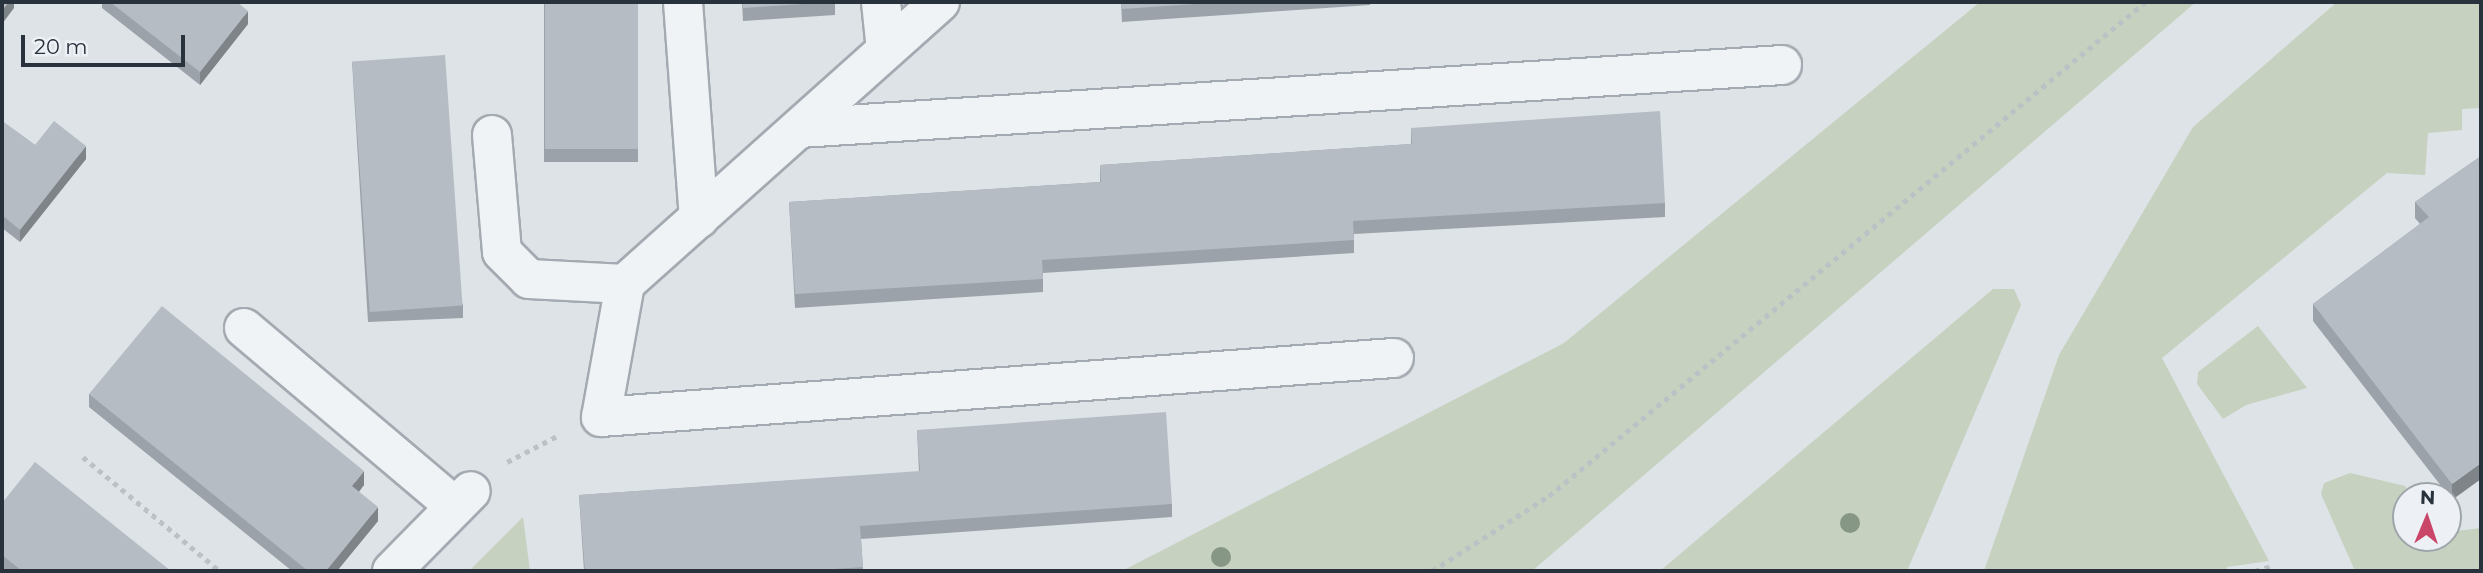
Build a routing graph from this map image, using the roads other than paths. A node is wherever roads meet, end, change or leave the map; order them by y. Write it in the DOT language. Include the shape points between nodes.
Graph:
graph roads {
  1 [pos="683,2"];
  2 [pos="881,2"];
  3 [pos="940,2"];
  4 [pos="886,50"];
  5 [pos="1782,65"];
  6 [pos="800,128"];
  7 [pos="492,135"];
  8 [pos="699,218"];
  9 [pos="625,284"];
  10 [pos="244,328"];
  11 [pos="1394,358"];
  12 [pos="392,571"];
  1 -- 8 [label="lane"];
  2 -- 4 [label="lane"];
  3 -- 4 [label="lane"];
  4 -- 6 [label="lane"];
  5 -- 6 [label="lane"];
  6 -- 8 [label="lane"];
  7 -- 9 [label="lane" via="502,252 529,279"];
  8 -- 9 [label="lane"];
  9 -- 11 [label="lane" via="601,417"];
  10 -- 12 [label="lane" via="463,498"];
}
